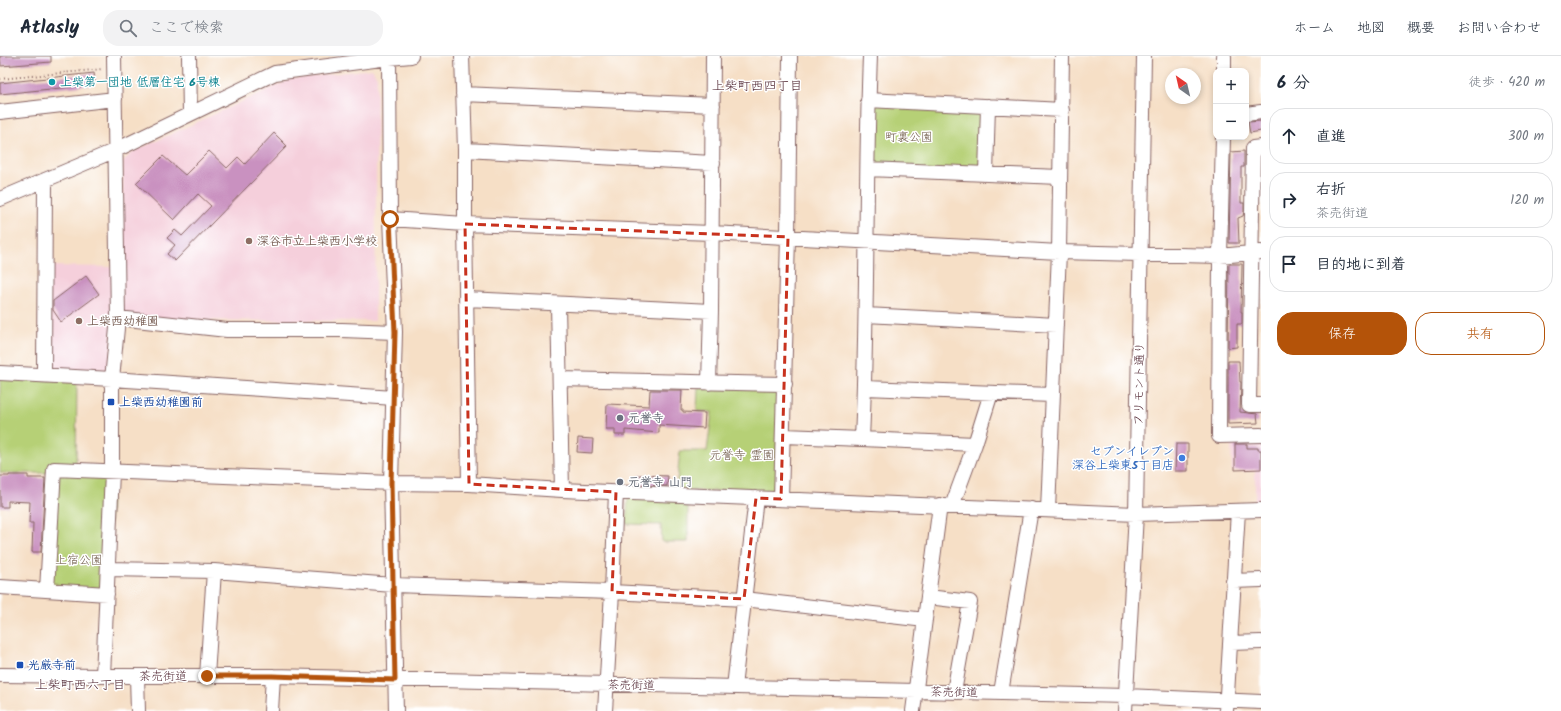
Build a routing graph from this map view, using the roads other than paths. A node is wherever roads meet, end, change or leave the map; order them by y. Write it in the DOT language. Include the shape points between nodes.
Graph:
graph roads {
  1 [pos="114,56"];
  2 [pos="190,56"];
  3 [pos="462,56"];
  4 [pos="713,56"];
  5 [pos="790,56"];
  6 [pos="870,56"];
  7 [pos="1062,56"];
  8 [pos="1144,56"];
  9 [pos="1224,56"];
  10 [pos="392,57"];
  11 [pos="1224,68"];
  12 [pos="463,94"];
  13 [pos="115,99"];
  14 [pos="868,100"];
  15 [pos="713,105"];
  16 [pos="988,106"];
  17 [pos="1062,110"];
  18 [pos="0,112"];
  19 [pos="1261,112"];
  20 [pos="190,114"];
  21 [pos="1249,114"];
  22 [pos="1223,140"];
  23 [pos="1261,147"];
  24 [pos="116,150"];
  25 [pos="465,150"];
  26 [pos="713,163"];
  27 [pos="868,169"];
  28 [pos="986,174"];
  29 [pos="1060,177"];
  30 [pos="45,180"];
  31 [pos="0,199"];
  32 [pos="1256,203"];
  33 [pos="390,219"];
  34 [pos="465,224"];
  35 [pos="712,233"];
  36 [pos="788,237"];
  37 [pos="867,241"];
  38 [pos="1059,252"];
  39 [pos="1256,253"];
  40 [pos="1141,254"];
  41 [pos="1220,256"];
  42 [pos="467,299"];
  43 [pos="1256,303"];
  44 [pos="558,305"];
  45 [pos="711,311"];
  46 [pos="866,315"];
  47 [pos="118,318"];
  48 [pos="1056,325"];
  49 [pos="395,332"];
  50 [pos="1255,354"];
  51 [pos="0,373"];
  52 [pos="44,375"];
  53 [pos="112,378"];
  54 [pos="560,379"];
  55 [pos="709,382"];
  56 [pos="785,384"];
  57 [pos="865,388"];
  58 [pos="991,393"];
  59 [pos="1053,394"];
  60 [pos="394,398"];
  61 [pos="1261,405"];
  62 [pos="1261,435"];
  63 [pos="784,436"];
  64 [pos="862,439"];
  65 [pos="975,444"];
  66 [pos="112,472"];
  67 [pos="391,483"];
  68 [pos="469,484"];
  69 [pos="562,490"];
  70 [pos="616,492"];
  71 [pos="756,498"];
  72 [pos="781,499"];
  73 [pos="946,506"];
  74 [pos="1031,509"];
  75 [pos="1048,510"];
  76 [pos="1261,510"];
  77 [pos="1238,511"];
  78 [pos="1136,514"];
  79 [pos="108,569"];
  80 [pos="214,571"];
  81 [pos="1261,580"];
  82 [pos="1233,581"];
  83 [pos="393,585"];
  84 [pos="0,587"];
  85 [pos="47,590"];
  86 [pos="612,592"];
  87 [pos="107,594"];
  88 [pos="928,597"];
  89 [pos="744,599"];
  90 [pos="925,620"];
  91 [pos="1261,642"];
  92 [pos="1230,643"];
  93 [pos="0,675"];
  94 [pos="102,676"];
  95 [pos="137,676"];
  96 [pos="207,676"];
  97 [pos="272,676"];
  98 [pos="395,680"];
  99 [pos="607,684"];
  100 [pos="734,687"];
  101 [pos="916,691"];
  102 [pos="954,692"];
  103 [pos="1001,693"];
  104 [pos="1126,696"];
  105 [pos="1261,702"];
  106 [pos="1226,705"];
  107 [pos="138,711"];
  108 [pos="271,711"];
  109 [pos="396,711"];
  110 [pos="605,711"];
  111 [pos="913,711"];
  112 [pos="1125,711"];
  1 -- 13 [label="street"];
  2 -- 20 [label="street"];
  3 -- 12 [label="street"];
  4 -- 15 [label="street"];
  5 -- 36 [label="street"];
  6 -- 14 [label="street"];
  7 -- 17 [label="street"];
  8 -- 40 [label="street, フリモント通り"];
  9 -- 11 [label="street"];
  10 -- 20 [label="street" via="276,73"];
  10 -- 33 [label="street"];
  12 -- 15 [label="street"];
  12 -- 25 [label="street"];
  13 -- 18 [label="street"];
  13 -- 24 [label="street"];
  14 -- 16 [label="street"];
  14 -- 27 [label="street"];
  15 -- 26 [label="street"];
  16 -- 17 [label="street"];
  16 -- 28 [label="street"];
  17 -- 29 [label="street"];
  19 -- 21 [label="street"];
  20 -- 24 [label="street"];
  22 -- 41 [label="street"];
  23 -- 32 [label="street" via="1253,148"];
  24 -- 30 [label="street"];
  24 -- 47 [label="street"];
  25 -- 26 [label="street"];
  25 -- 34 [label="street"];
  26 -- 35 [label="street"];
  27 -- 28 [label="street"];
  27 -- 37 [label="street"];
  28 -- 29 [label="street"];
  29 -- 38 [label="street"];
  30 -- 31 [label="street"];
  30 -- 52 [label="street"];
  32 -- 39 [label="street"];
  33 -- 34 [label="street"];
  33 -- 49 [label="street"];
  34 -- 35 [label="street"];
  34 -- 42 [label="street"];
  35 -- 36 [label="street"];
  35 -- 45 [label="street"];
  36 -- 37 [label="street"];
  36 -- 56 [label="street"];
  37 -- 38 [label="street"];
  37 -- 46 [label="street"];
  38 -- 40 [label="street"];
  38 -- 48 [label="street"];
  39 -- 41 [label="street"];
  39 -- 43 [label="street"];
  40 -- 41 [label="street"];
  40 -- 78 [label="street, フリモント通り"];
  41 -- 62 [label="street" via="1219,436"];
  42 -- 44 [label="street"];
  42 -- 68 [label="street"];
  43 -- 50 [label="street"];
  44 -- 45 [label="street"];
  44 -- 54 [label="street"];
  45 -- 55 [label="street"];
  46 -- 48 [label="street"];
  46 -- 57 [label="street"];
  47 -- 49 [label="street" via="227,330"];
  47 -- 53 [label="street"];
  48 -- 59 [label="street"];
  49 -- 60 [label="street"];
  50 -- 61 [label="street" via="1249,405"];
  51 -- 52 [label="street"];
  52 -- 53 [label="street"];
  53 -- 60 [label="street"];
  53 -- 66 [label="street"];
  54 -- 55 [label="street"];
  54 -- 69 [label="street"];
  55 -- 56 [label="street"];
  56 -- 63 [label="street"];
  57 -- 58 [label="street"];
  57 -- 64 [label="street"];
  58 -- 59 [label="street"];
  58 -- 65 [label="street"];
  59 -- 75 [label="street"];
  60 -- 67 [label="street"];
  63 -- 64 [label="street"];
  63 -- 72 [label="street"];
  64 -- 65 [label="street"];
  65 -- 73 [label="street"];
  66 -- 67 [label="street"];
  66 -- 79 [label="street"];
  66 -- 85 [label="street" via="54,469"];
  67 -- 68 [label="street"];
  67 -- 83 [label="street"];
  68 -- 69 [label="street"];
  69 -- 70 [label="street"];
  70 -- 71 [label="street"];
  70 -- 86 [label="street"];
  71 -- 72 [label="street"];
  71 -- 89 [label="street"];
  72 -- 73 [label="street"];
  73 -- 74 [label="street"];
  73 -- 88 [label="street"];
  74 -- 75 [label="street"];
  74 -- 103 [label="street"];
  75 -- 78 [label="street"];
  76 -- 77 [label="street"];
  77 -- 78 [label="street"];
  77 -- 82 [label="street"];
  78 -- 104 [label="street, フリモント通り"];
  79 -- 80 [label="street"];
  79 -- 87 [label="street"];
  80 -- 83 [label="street"];
  80 -- 96 [label="street"];
  81 -- 82 [label="street"];
  82 -- 92 [label="street"];
  83 -- 86 [label="street"];
  83 -- 98 [label="street"];
  84 -- 85 [label="street"];
  85 -- 87 [label="street"];
  86 -- 89 [label="street"];
  86 -- 99 [label="street"];
  87 -- 94 [label="street"];
  88 -- 90 [label="street"];
  88 -- 102 [label="street" via="970,602"];
  89 -- 90 [label="street"];
  89 -- 100 [label="street"];
  90 -- 101 [label="street"];
  91 -- 92 [label="street"];
  92 -- 106 [label="street"];
  93 -- 94 [label="street, 茶売街道"];
  94 -- 95 [label="street, 茶売街道"];
  95 -- 96 [label="street, 茶売街道"];
  95 -- 107 [label="street"];
  96 -- 97 [label="street, 茶売街道"];
  97 -- 98 [label="street, 茶売街道"];
  97 -- 108 [label="street"];
  98 -- 99 [label="street, 茶売街道"];
  98 -- 109 [label="street"];
  99 -- 100 [label="street, 茶売街道"];
  99 -- 110 [label="street"];
  100 -- 101 [label="street, 茶売街道"];
  101 -- 102 [label="street, 茶売街道"];
  101 -- 111 [label="street"];
  102 -- 103 [label="street, 茶売街道"];
  103 -- 104 [label="street, 茶売街道"];
  104 -- 106 [label="street, 茶売街道"];
  104 -- 112 [label="street, フリモント通り"];
  105 -- 106 [label="street, 茶売街道"];
}
